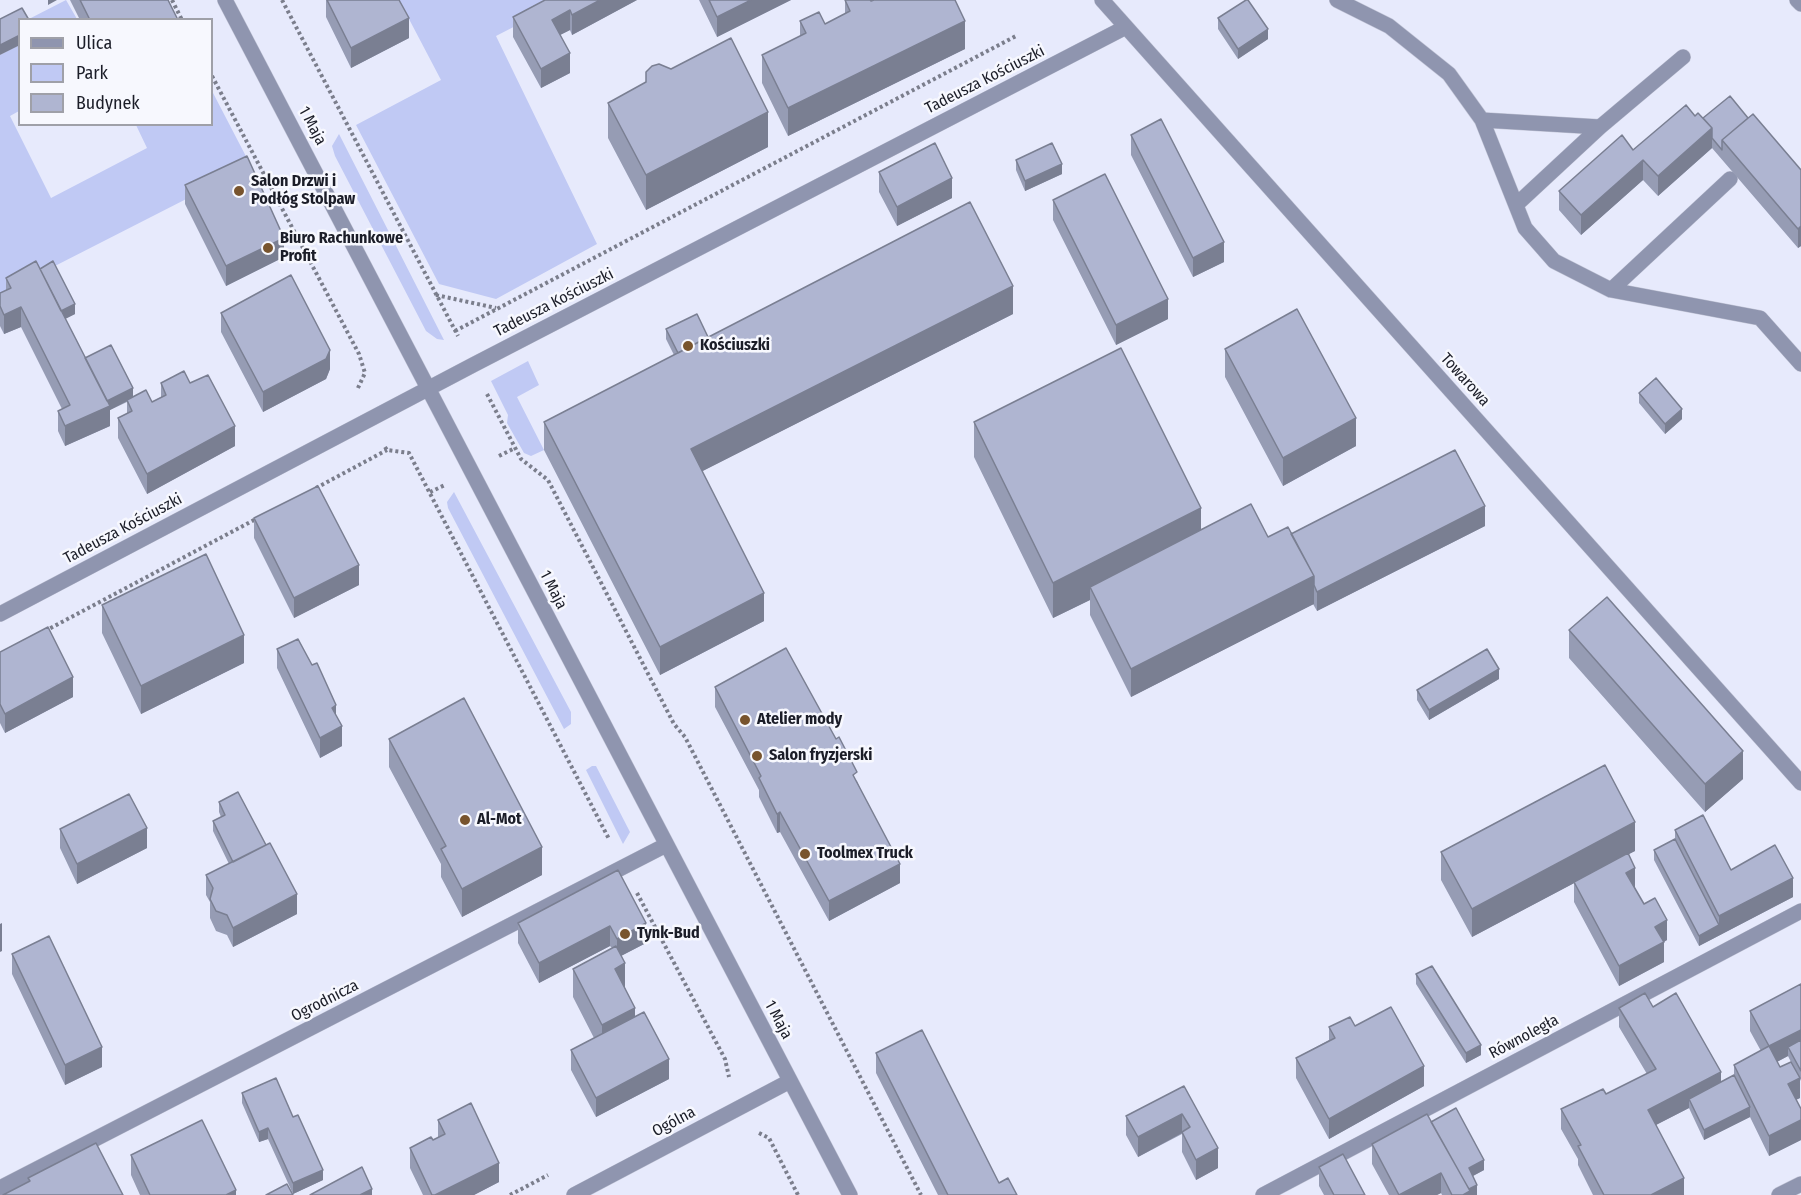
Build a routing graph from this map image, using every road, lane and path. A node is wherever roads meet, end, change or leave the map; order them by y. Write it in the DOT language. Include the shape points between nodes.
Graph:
graph roads {
  1 [pos="172,0"];
  2 [pos="225,0"];
  3 [pos="282,0"];
  4 [pos="1102,0"];
  5 [pos="1337,0"];
  6 [pos="1797,0"];
  7 [pos="1801,4"];
  8 [pos="181,18"];
  9 [pos="1126,27"];
  10 [pos="1016,36"];
  11 [pos="1683,57"];
  12 [pos="213,78"];
  13 [pos="1482,120"];
  14 [pos="1600,127"];
  15 [pos="1730,179"];
  16 [pos="1516,204"];
  17 [pos="1611,290"];
  18 [pos="436,294"];
  19 [pos="497,308"];
  20 [pos="455,331"];
  21 [pos="1801,364"];
  22 [pos="473,365"];
  23 [pos="429,389"];
  24 [pos="371,419"];
  25 [pos="387,450"];
  26 [pos="314,489"];
  27 [pos="261,517"];
  28 [pos="0,614"];
  29 [pos="42,633"];
  30 [pos="1801,783"];
  31 [pos="666,845"];
  32 [pos="624,868"];
  33 [pos="1801,911"];
  34 [pos="790,1082"];
  35 [pos="744,1106"];
  36 [pos="1801,1184"];
  37 [pos="0,1188"];
  38 [pos="574,1195"];
  39 [pos="798,1195"];
  40 [pos="850,1195"];
  41 [pos="921,1195"];
  42 [pos="1263,1195"];
  43 [pos="1779,1195"];
  1 -- 8 [label="path"];
  2 -- 23 [label="street, 1 Maja"];
  3 -- 18 [label="path"];
  4 -- 9 [label="street, Towarowa"];
  5 -- 13 [label="street" via="1389,26 1449,74"];
  6 -- 7 [label="street"];
  9 -- 22 [label="street, Tadeusza Kościuszki"];
  9 -- 30 [label="street, Towarowa"];
  10 -- 19 [label="path"];
  11 -- 14 [label="street"];
  12 -- 24 [label="path" via="359,354 365,373 356,390"];
  13 -- 14 [label="street"];
  13 -- 16 [label="street"];
  14 -- 16 [label="street"];
  15 -- 17 [label="street"];
  16 -- 17 [label="street" via="1525,228 1554,261"];
  17 -- 21 [label="street" via="1760,318"];
  18 -- 19 [label="path"];
  18 -- 20 [label="path"];
  19 -- 20 [label="path"];
  20 -- 22 [label="path"];
  22 -- 23 [label="street, Tadeusza Kościuszki"];
  22 -- 41 [label="path" via="521,459 548,480"];
  23 -- 24 [label="street, Tadeusza Kościuszki"];
  23 -- 31 [label="street, 1 Maja"];
  24 -- 25 [label="path"];
  24 -- 28 [label="street, Tadeusza Kościuszki"];
  25 -- 26 [label="path"];
  25 -- 32 [label="path" via="409,453"];
  27 -- 29 [label="path"];
  31 -- 32 [label="street, Ogrodnicza"];
  31 -- 34 [label="street, 1 Maja"];
  32 -- 35 [label="path" via="725,1059 730,1081"];
  32 -- 37 [label="street, Ogrodnicza"];
  33 -- 42 [label="street, Równoległa"];
  34 -- 35 [label="street, Ogólna"];
  34 -- 40 [label="street, 1 Maja"];
  35 -- 38 [label="street, Ogólna"];
  35 -- 39 [label="path" via="757,1131 769,1138"];
  36 -- 43 [label="street"];
}
